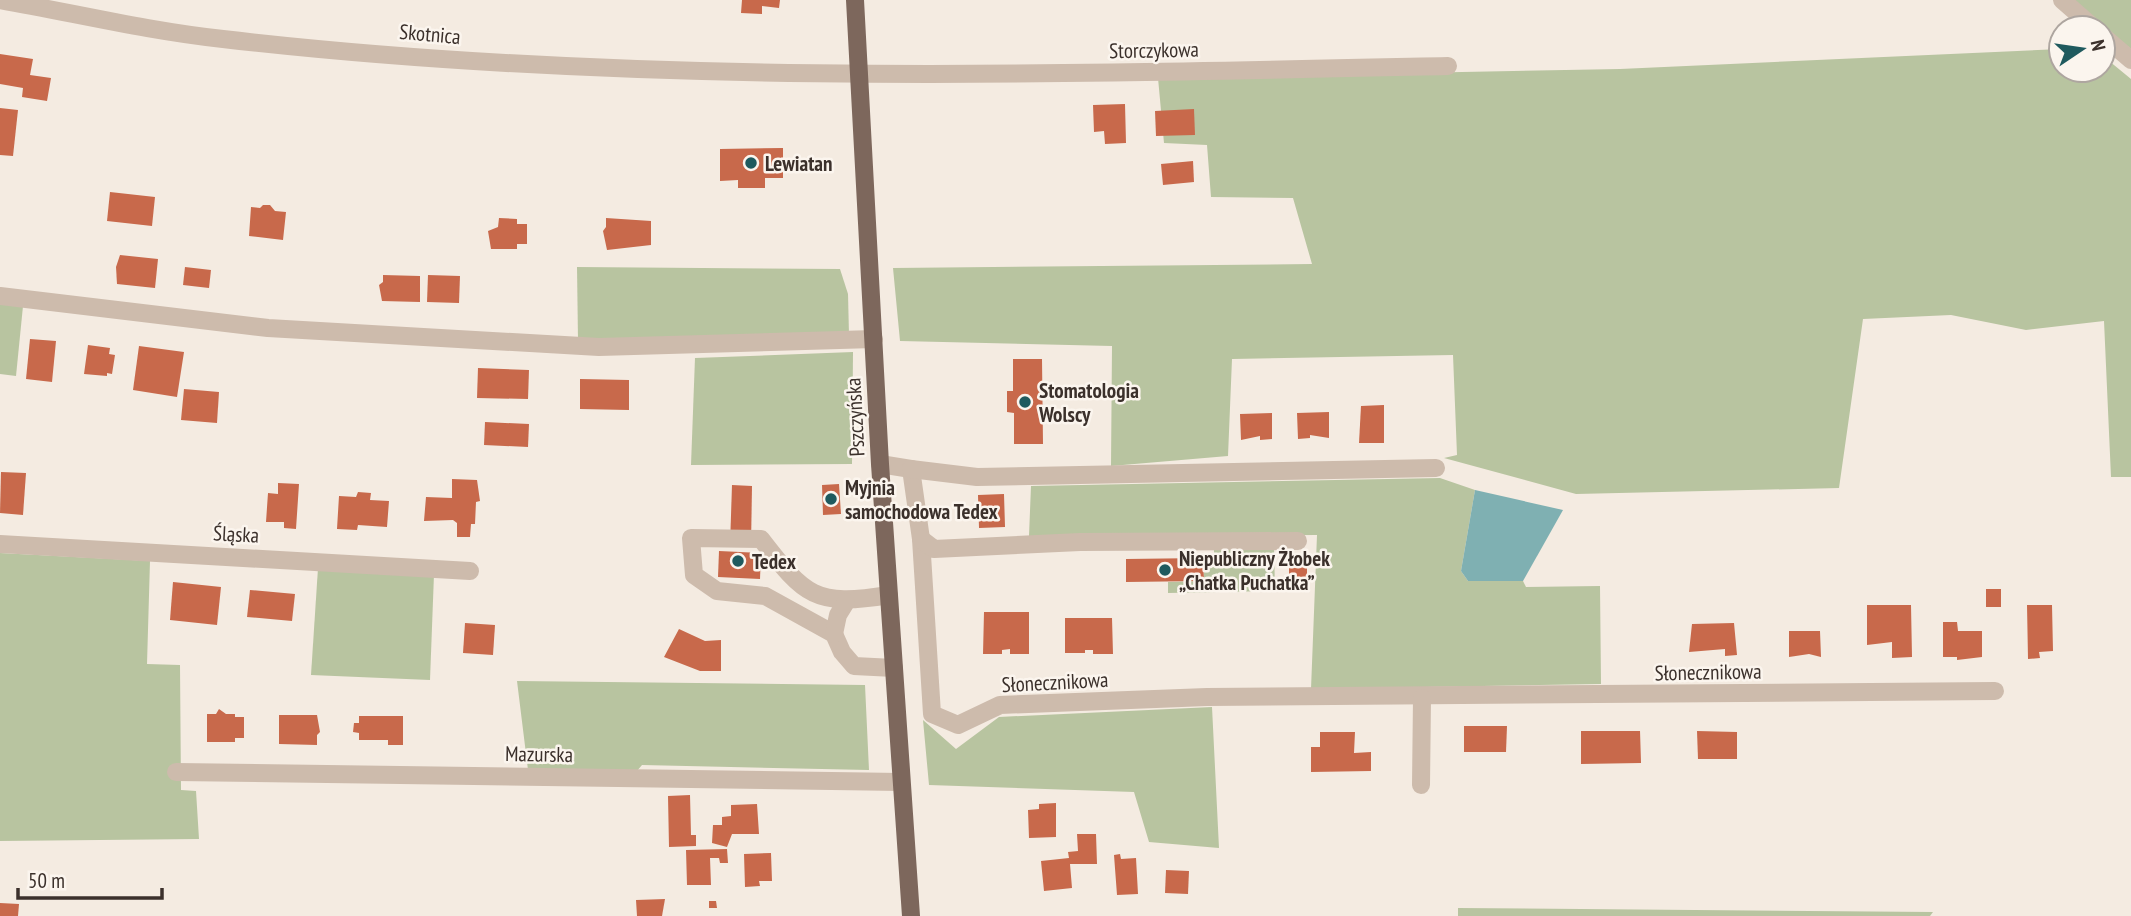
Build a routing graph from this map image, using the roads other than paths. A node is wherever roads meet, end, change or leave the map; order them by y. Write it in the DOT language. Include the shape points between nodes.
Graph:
graph roads {
  1 [pos="0,0"];
  2 [pos="855,0"];
  3 [pos="2062,0"];
  4 [pos="2078,14"];
  5 [pos="2117,48"];
  6 [pos="2131,60"];
  7 [pos="1448,66"];
  8 [pos="860,73"];
  9 [pos="0,296"];
  10 [pos="874,339"];
  11 [pos="880,464"];
  12 [pos="1436,468"];
  13 [pos="911,469"];
  14 [pos="921,540"];
  15 [pos="1298,541"];
  16 [pos="0,544"];
  17 [pos="470,570"];
  18 [pos="889,595"];
  19 [pos="846,601"];
  20 [pos="834,634"];
  21 [pos="894,668"];
  22 [pos="1995,691"];
  23 [pos="1422,698"];
  24 [pos="176,772"];
  25 [pos="901,782"];
  26 [pos="1422,785"];
  27 [pos="911,916"];
  1 -- 8 [label="street, Skotnica" via="220,39 516,64"];
  2 -- 8 [label="main road, Pszczyńska"];
  3 -- 4 [label="street"];
  5 -- 6 [label="street"];
  7 -- 8 [label="street, Storczykowa" via="1115,74"];
  8 -- 10 [label="main road, Pszczyńska"];
  9 -- 10 [label="street" via="268,328 599,347"];
  10 -- 11 [label="main road, Pszczyńska"];
  11 -- 13 [label="street"];
  11 -- 18 [label="main road, Pszczyńska"];
  12 -- 13 [label="street" via="977,477"];
  13 -- 14 [label="street, Słonecznikowa"];
  14 -- 15 [label="street" via="934,549 1080,542"];
  14 -- 23 [label="street, Słonecznikowa" via="932,713 958,725 1000,705 1207,697"];
  16 -- 17 [label="street, Śląska"];
  18 -- 19 [label="street"];
  18 -- 21 [label="main road, Pszczyńska"];
  19 -- 20 [label="street"];
  19 -- 20 [label="street" via="818,596 793,581 761,539 691,538 694,575 717,591 765,596"];
  20 -- 21 [label="street" via="854,666"];
  21 -- 25 [label="main road, Pszczyńska"];
  22 -- 23 [label="street, Słonecznikowa"];
  23 -- 26 [label="street"];
  24 -- 25 [label="street, Mazurska"];
  25 -- 27 [label="main road, Pszczyńska"];
}
